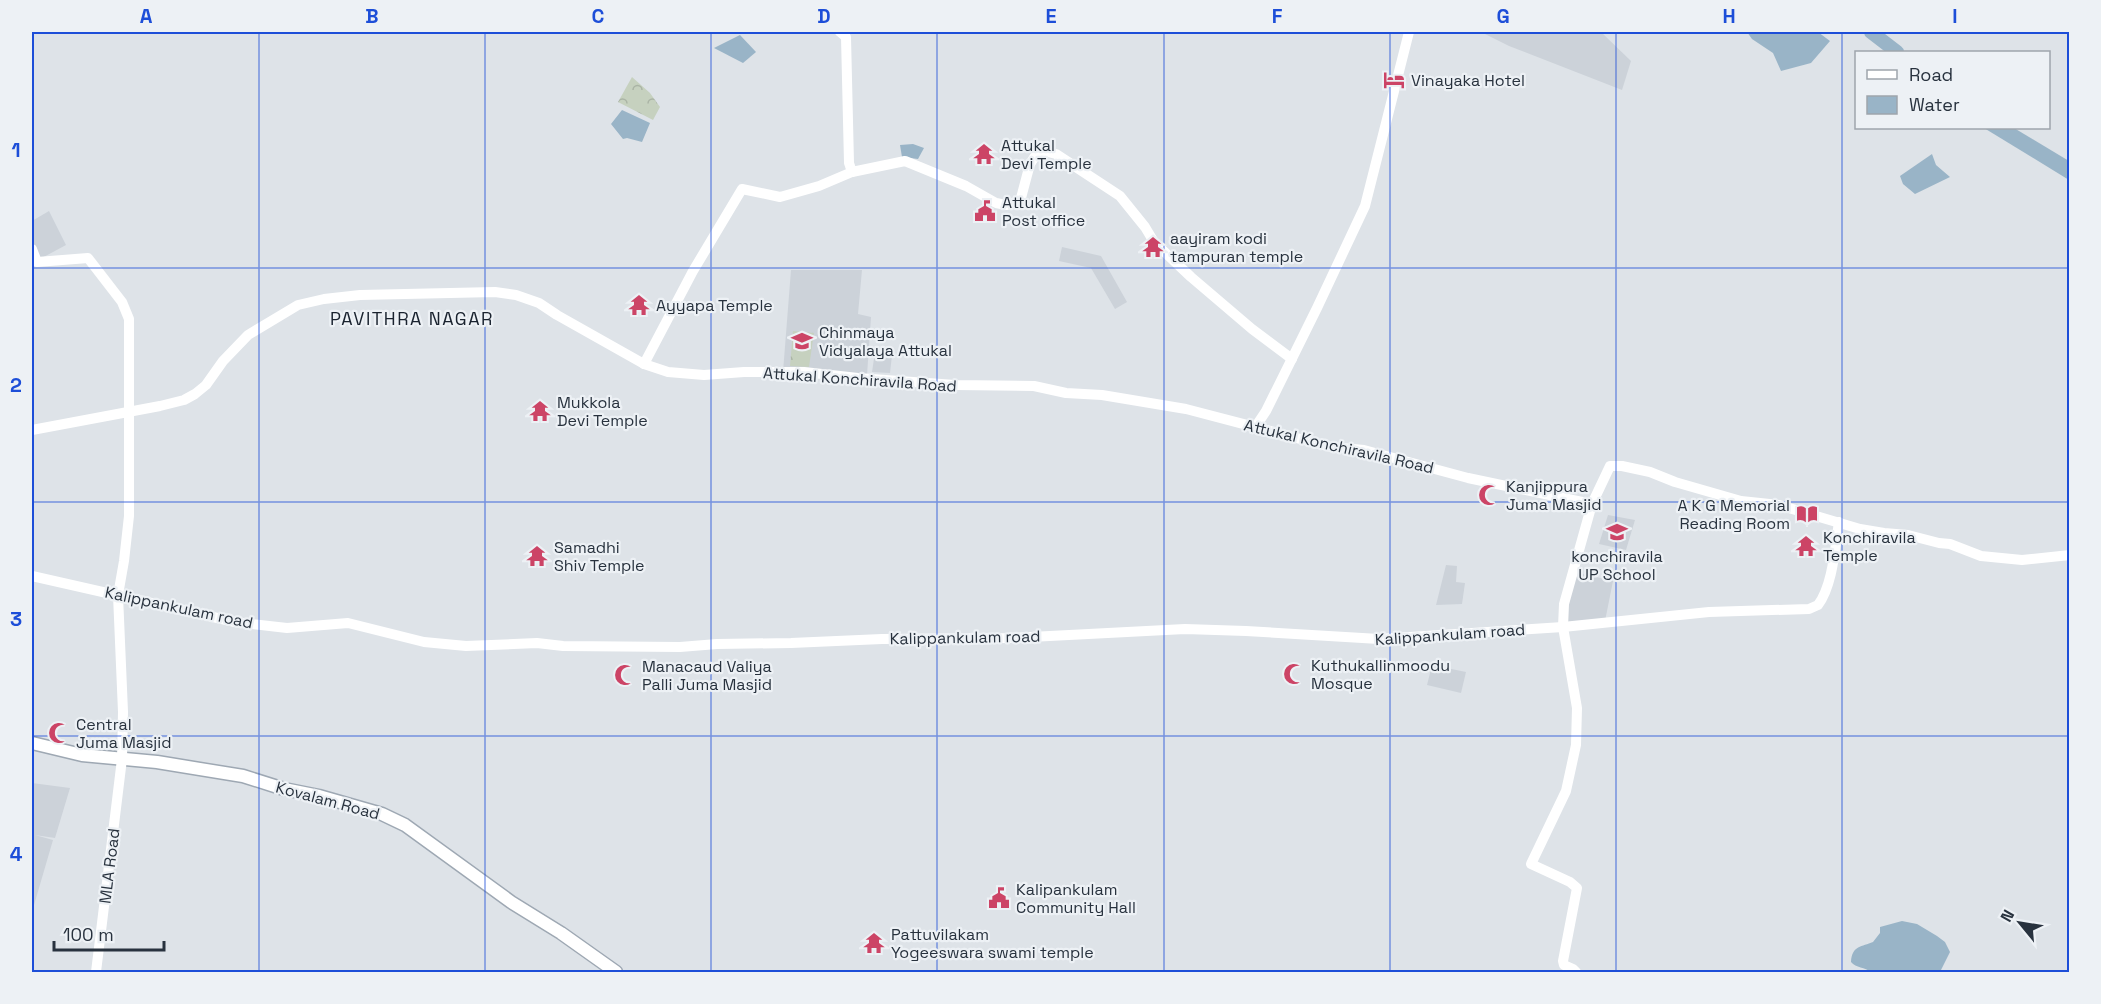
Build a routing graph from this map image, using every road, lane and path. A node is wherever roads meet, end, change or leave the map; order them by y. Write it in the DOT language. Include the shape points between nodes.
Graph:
graph roads {
  1 [pos="840,32"];
  2 [pos="1408,32"];
  3 [pos="852,172"];
  4 [pos="32,249"];
  5 [pos="1292,359"];
  6 [pos="644,364"];
  7 [pos="130,412"];
  8 [pos="1256,426"];
  9 [pos="32,430"];
  10 [pos="1592,504"];
  11 [pos="1839,522"];
  12 [pos="2070,555"];
  13 [pos="32,576"];
  14 [pos="118,595"];
  15 [pos="1563,627"];
  16 [pos="32,743"];
  17 [pos="122,759"];
  18 [pos="96,972"];
  19 [pos="616,972"];
  20 [pos="1576,972"];
  1 -- 3 [label="street" via="846,37"];
  2 -- 5 [label="street" via="1365,206"];
  3 -- 5 [label="street" via="905,161 1006,205 1021,198 1030,165 1039,150 1056,153 1119,196 1154,242 1191,277"];
  3 -- 6 [label="street" via="780,197 742,189"];
  4 -- 7 [label="street, MLA Road" via="37,262 88,258 126,309"];
  5 -- 8 [label="street"];
  6 -- 7 [label="street, Attukal Konchiravila Road" via="540,303 516,295 360,295 298,305 248,336 195,394"];
  6 -- 8 [label="street, Attukal Konchiravila Road" via="668,372 704,375 804,372 955,385 1034,386 1176,408"];
  7 -- 9 [label="street, Attukal Konchiravila Road"];
  7 -- 14 [label="street, MLA Road" via="129,516"];
  8 -- 10 [label="street, Attukal Konchiravila Road" via="1331,447 1364,450 1468,478"];
  10 -- 11 [label="street" via="1610,466 1622,466 1741,501 1779,505"];
  10 -- 15 [label="street" via="1564,604"];
  11 -- 12 [label="street" via="1884,533 1908,534 2007,560"];
  11 -- 15 [label="street, Kalippankulam road" via="1828,582 1814,608 1709,612"];
  13 -- 14 [label="street, Kalippankulam road"];
  14 -- 15 [label="street, Kalippankulam road" via="235,622 287,628 348,623 424,642 466,645 680,648 1185,629 1379,639"];
  14 -- 17 [label="street, MLA Road"];
  15 -- 20 [label="street" via="1577,708 1576,745 1566,791 1531,864 1576,888 1563,961"];
  16 -- 17 [label="main road, Kovalam Road" via="82,755"];
  17 -- 18 [label="street, MLA Road"];
  17 -- 19 [label="main road, Kovalam Road" via="243,776 382,814 405,825"];
}
